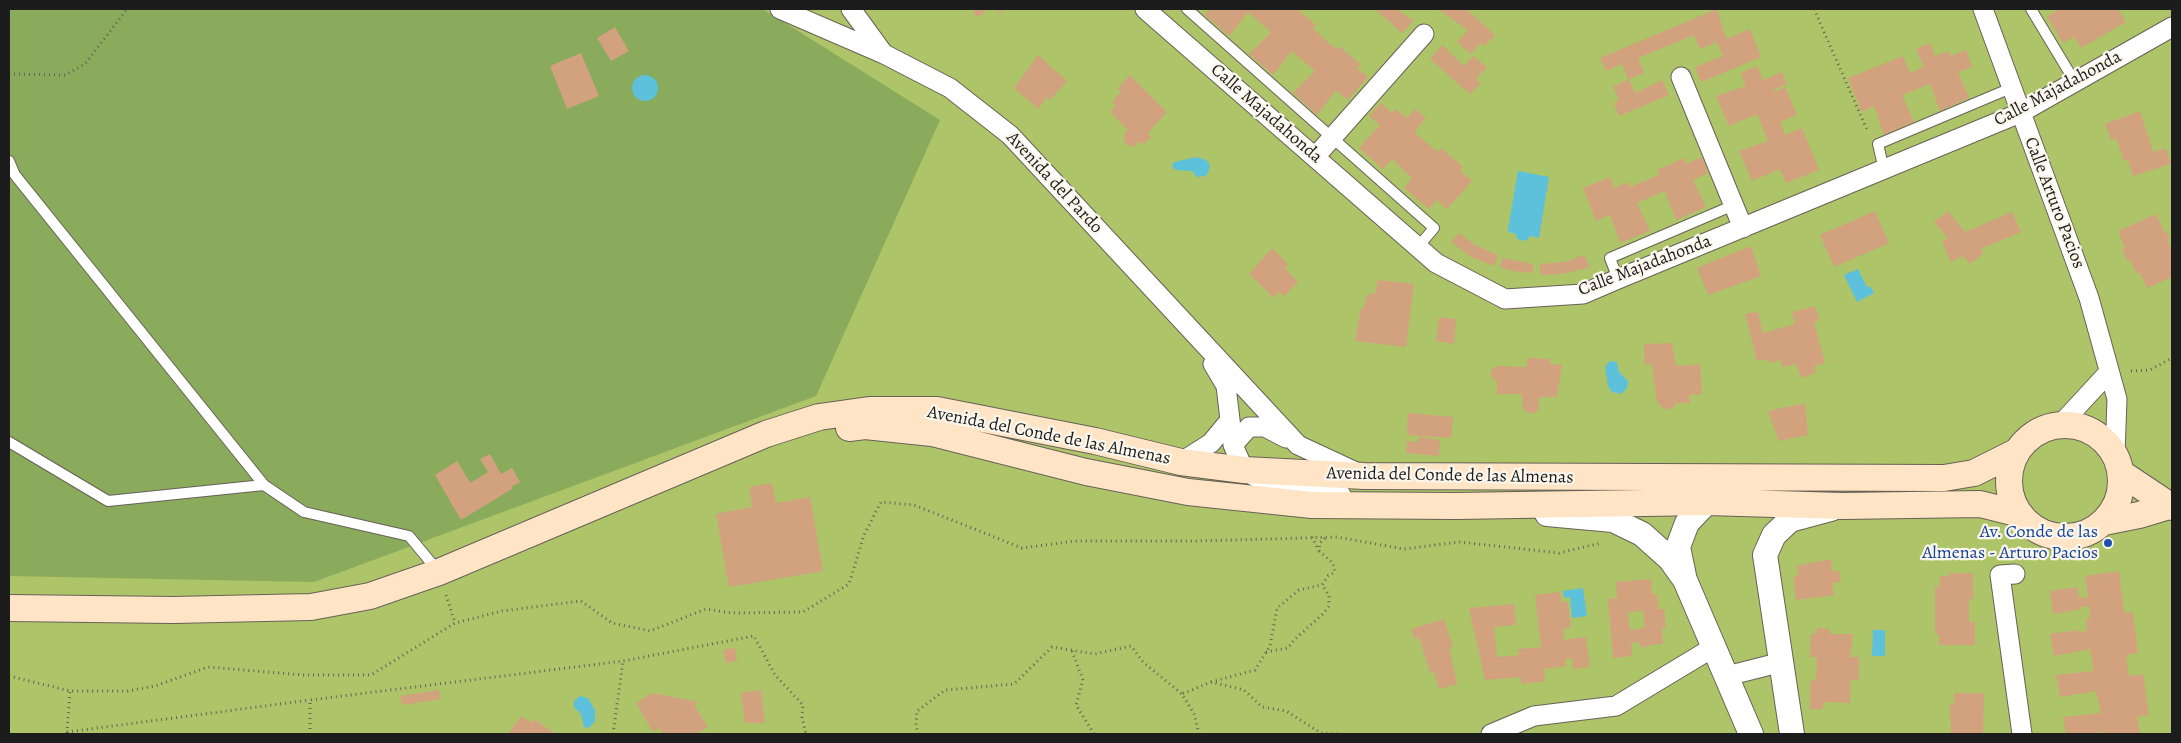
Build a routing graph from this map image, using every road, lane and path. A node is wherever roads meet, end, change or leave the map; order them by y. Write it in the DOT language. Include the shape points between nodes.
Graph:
graph roads {
  1 [pos="127,9"];
  2 [pos="780,9"];
  3 [pos="851,9"];
  4 [pos="1145,9"];
  5 [pos="1186,9"];
  6 [pos="1814,9"];
  7 [pos="1983,9"];
  8 [pos="2030,9"];
  9 [pos="816,17"];
  10 [pos="2172,27"];
  11 [pos="1424,34"];
  12 [pos="884,54"];
  13 [pos="9,74"];
  14 [pos="1681,77"];
  15 [pos="2075,82"];
  16 [pos="2011,88"];
  17 [pos="2020,114"];
  18 [pos="1868,134"];
  19 [pos="1332,136"];
  20 [pos="1314,156"];
  21 [pos="9,161"];
  22 [pos="1884,170"];
  23 [pos="1734,205"];
  24 [pos="1743,228"];
  25 [pos="1418,247"];
  26 [pos="1618,279"];
  27 [pos="1201,341"];
  28 [pos="2172,358"];
  29 [pos="2109,372"];
  30 [pos="1230,420"];
  31 [pos="2061,424"];
  32 [pos="766,434"];
  33 [pos="9,442"];
  34 [pos="1233,445"];
  35 [pos="1298,445"];
  36 [pos="2016,452"];
  37 [pos="1181,462"];
  38 [pos="2118,464"];
  39 [pos="1244,470"];
  40 [pos="1364,476"];
  41 [pos="1902,478"];
  42 [pos="264,485"];
  43 [pos="1707,502"];
  44 [pos="1456,506"];
  45 [pos="1842,506"];
  46 [pos="2170,506"];
  47 [pos="2020,514"];
  48 [pos="2104,522"];
  49 [pos="1312,537"];
  50 [pos="1326,537"];
  51 [pos="1605,542"];
  52 [pos="1319,551"];
  53 [pos="438,572"];
  54 [pos="2015,574"];
  55 [pos="1685,580"];
  56 [pos="1322,585"];
  57 [pos="9,608"];
  58 [pos="1714,647"];
  59 [pos="1072,651"];
  60 [pos="1266,652"];
  61 [pos="623,661"];
  62 [pos="1782,662"];
  63 [pos="9,676"];
  64 [pos="1727,676"];
  65 [pos="1211,682"];
  66 [pos="70,691"];
  67 [pos="1182,694"];
  68 [pos="310,700"];
  69 [pos="67,733"];
  70 [pos="310,734"];
  71 [pos="613,734"];
  72 [pos="806,734"];
  73 [pos="919,734"];
  74 [pos="1094,734"];
  75 [pos="1199,734"];
  76 [pos="1337,734"];
  77 [pos="1491,734"];
  78 [pos="1751,734"];
  79 [pos="1792,734"];
  80 [pos="2022,734"];
  1 -- 13 [label="path" via="85,64 65,75"];
  2 -- 9 [label="street, Avenida del Pardo"];
  3 -- 12 [label="street, Avenida del Pardo"];
  4 -- 20 [label="street, Calle Majadahonda"];
  5 -- 19 [label="lane"];
  6 -- 18 [label="path"];
  7 -- 16 [label="street, Calle Arturo Pacios"];
  8 -- 15 [label="lane"];
  9 -- 12 [label="street, Avenida del Pardo"];
  10 -- 15 [label="street, Calle Majadahonda"];
  11 -- 19 [label="street"];
  12 -- 27 [label="street, Avenida del Pardo" via="950,88 1010,135"];
  14 -- 23 [label="street"];
  15 -- 17 [label="street, Calle Majadahonda"];
  16 -- 17 [label="street, Calle Arturo Pacios"];
  16 -- 22 [label="lane" via="1878,144"];
  17 -- 22 [label="street, Calle Majadahonda"];
  17 -- 29 [label="street, Calle Arturo Pacios" via="2089,298"];
  19 -- 20 [label="street"];
  19 -- 25 [label="lane" via="1434,228"];
  20 -- 25 [label="street, Calle Majadahonda"];
  21 -- 42 [label="lane" via="15,175"];
  22 -- 24 [label="street, Calle Majadahonda"];
  23 -- 24 [label="street"];
  23 -- 26 [label="lane" via="1610,258"];
  24 -- 26 [label="street, Calle Majadahonda"];
  25 -- 26 [label="street, Calle Majadahonda" via="1436,263 1505,300 1583,294"];
  27 -- 30 [label="street" via="1226,386"];
  27 -- 35 [label="street"];
  28 -- 29 [label="path" via="2150,370"];
  29 -- 31 [label="street"];
  29 -- 38 [label="street, Calle Arturo Pacios" via="2116,399"];
  30 -- 34 [label="street"];
  30 -- 37 [label="street" via="1211,443"];
  31 -- 36 [label="main road" via="2035,432"];
  31 -- 38 [label="main road" via="2093,431 2106,441"];
  32 -- 37 [label="main road, Avenida del Conde de las Almenas" via="819,417 869,410 937,410 1095,441"];
  32 -- 44 [label="main road, Avenida del Conde de las Almenas" via="866,426 932,433 1086,472 1188,492 1312,504"];
  32 -- 53 [label="main road"];
  33 -- 42 [label="lane" via="108,502"];
  34 -- 35 [label="street" via="1249,428 1265,427"];
  34 -- 39 [label="street"];
  35 -- 40 [label="street"];
  36 -- 41 [label="main road, Avenida del Conde de las Almenas" via="1974,473 1944,478"];
  36 -- 47 [label="main road" via="2008,484"];
  37 -- 39 [label="main road, Avenida del Conde de las Almenas"];
  38 -- 46 [label="main road"];
  38 -- 48 [label="main road" via="2121,491 2115,508"];
  39 -- 40 [label="main road, Avenida del Conde de las Almenas"];
  39 -- 44 [label="street" via="1273,487"];
  40 -- 41 [label="main road, Avenida del Conde de las Almenas"];
  41 -- 43 [label="street" via="1823,486 1732,486"];
  42 -- 53 [label="lane" via="304,512 410,536"];
  43 -- 44 [label="main road, Avenida del Conde de las Almenas"];
  43 -- 45 [label="main road, Avenida del Conde de las Almenas"];
  43 -- 55 [label="street" via="1687,523 1678,547"];
  44 -- 55 [label="street" via="1613,520 1642,534 1670,559"];
  45 -- 47 [label="main road, Avenida del Conde de las Almenas" via="1980,504"];
  45 -- 62 [label="street" via="1790,520 1774,535 1765,555"];
  46 -- 48 [label="main road"];
  47 -- 48 [label="main road" via="2034,528 2051,536 2070,538 2088,533"];
  49 -- 50 [label="path"];
  49 -- 52 [label="path"];
  49 -- 66 [label="path" via="1075,541 1022,548 914,505 881,502 864,535 848,584 803,612 732,613 706,609 650,631 612,623 581,601 502,611 454,623 371,675 303,675 208,667 155,686 128,691"];
  50 -- 51 [label="path" via="1404,549 1460,542 1559,553"];
  50 -- 52 [label="path" via="1320,543"];
  52 -- 56 [label="path" via="1332,563 1335,572"];
  53 -- 57 [label="main road" via="370,596 311,607 173,610"];
  54 -- 80 [label="street" via="2000,575"];
  55 -- 58 [label="street"];
  56 -- 60 [label="path" via="1299,590 1277,608"];
  56 -- 60 [label="path" via="1329,595 1329,606 1324,613 1288,648"];
  58 -- 64 [label="street"];
  58 -- 77 [label="street" via="1616,706 1534,716"];
  59 -- 67 [label="path" via="1096,654 1131,646 1143,662"];
  59 -- 73 [label="path" via="1052,647 1014,684 945,690 917,711"];
  59 -- 74 [label="path" via="1083,680 1076,705"];
  60 -- 65 [label="path" via="1255,670"];
  61 -- 68 [label="path"];
  61 -- 71 [label="path"];
  61 -- 72 [label="path" via="754,636 775,675 802,706"];
  62 -- 64 [label="street"];
  62 -- 79 [label="street"];
  63 -- 66 [label="path"];
  64 -- 78 [label="street"];
  65 -- 67 [label="path"];
  65 -- 76 [label="path" via="1244,690 1262,706 1286,711 1321,733"];
  66 -- 69 [label="path"];
  67 -- 75 [label="path" via="1194,714"];
  68 -- 69 [label="path"];
  68 -- 70 [label="path"];
}
